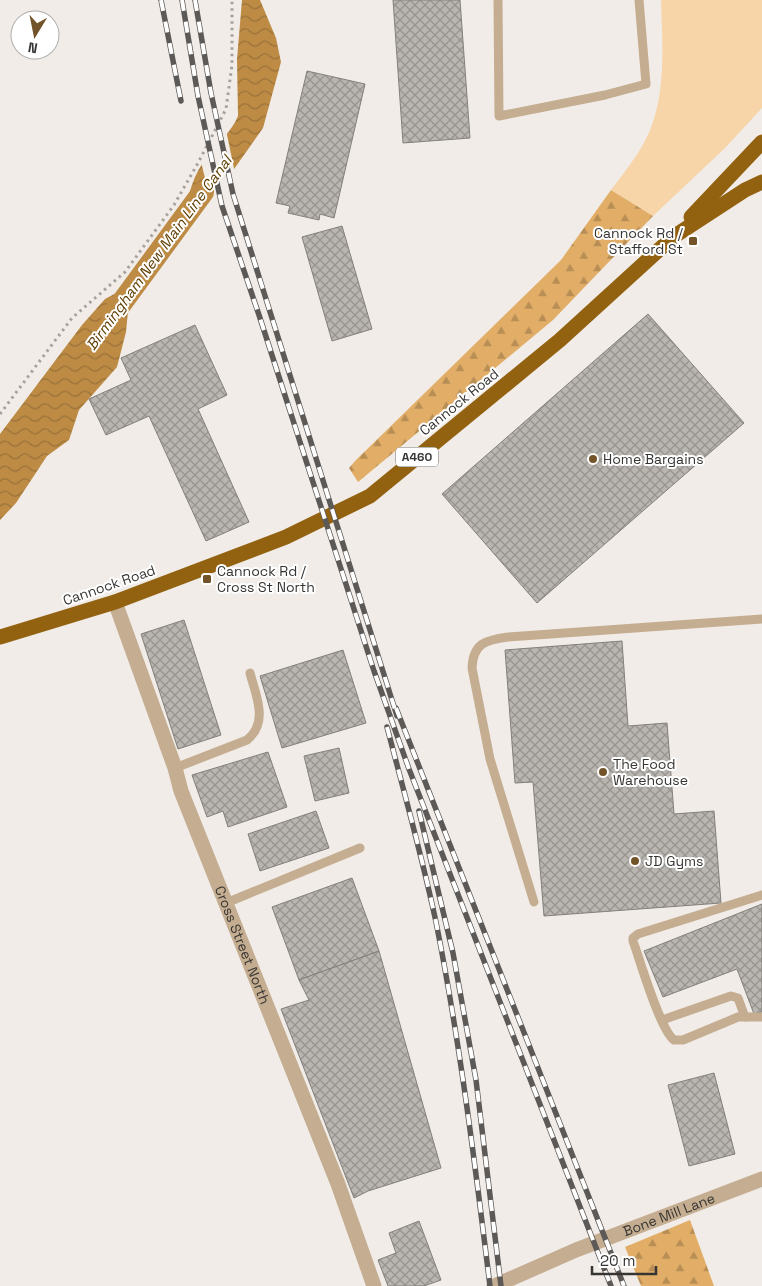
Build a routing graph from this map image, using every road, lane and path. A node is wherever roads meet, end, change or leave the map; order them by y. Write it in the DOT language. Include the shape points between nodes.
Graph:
graph roads {
  1 [pos="232,0"];
  2 [pos="498,0"];
  3 [pos="639,0"];
  4 [pos="762,142"];
  5 [pos="762,159"];
  6 [pos="762,182"];
  7 [pos="724,184"];
  8 [pos="745,190"];
  9 [pos="762,193"];
  10 [pos="673,236"];
  11 [pos="0,414"];
  12 [pos="115,602"];
  13 [pos="762,619"];
  14 [pos="0,638"];
  15 [pos="250,673"];
  16 [pos="175,768"];
  17 [pos="360,848"];
  18 [pos="762,895"];
  19 [pos="534,902"];
  20 [pos="226,903"];
  21 [pos="746,1017"];
  22 [pos="762,1017"];
  23 [pos="662,1020"];
  24 [pos="762,1178"];
  25 [pos="374,1286"];
  26 [pos="494,1286"];
  1 -- 11 [label="path" via="232,65 226,108 179,196 125,272 72,318"];
  2 -- 3 [label="lane" via="499,116 646,84"];
  4 -- 7 [label="highway, A460"];
  5 -- 7 [label="highway" via="751,163"];
  6 -- 8 [label="highway, Cannock Road / A460"];
  7 -- 10 [label="highway, A460"];
  8 -- 9 [label="highway"];
  8 -- 10 [label="highway, Cannock Road / A460"];
  10 -- 12 [label="highway, Cannock Road / A460" via="560,340 370,496 286,537"];
  12 -- 14 [label="highway, Cannock Road / A460"];
  12 -- 16 [label="street, Cross Street North"];
  13 -- 19 [label="lane" via="508,637 486,641 479,646 472,657 472,668 490,760"];
  15 -- 16 [label="lane" via="260,710 255,733 248,740"];
  16 -- 20 [label="street, Cross Street North" via="181,791"];
  17 -- 20 [label="lane"];
  18 -- 23 [label="lane" via="633,938"];
  20 -- 25 [label="street, Cross Street North" via="338,1184"];
  21 -- 22 [label="lane"];
  21 -- 23 [label="lane" via="738,1017 678,1041 668,1035"];
  21 -- 23 [label="lane" via="738,998 731,996"];
  24 -- 26 [label="street, Bone Mill Lane" via="576,1250"];
}
